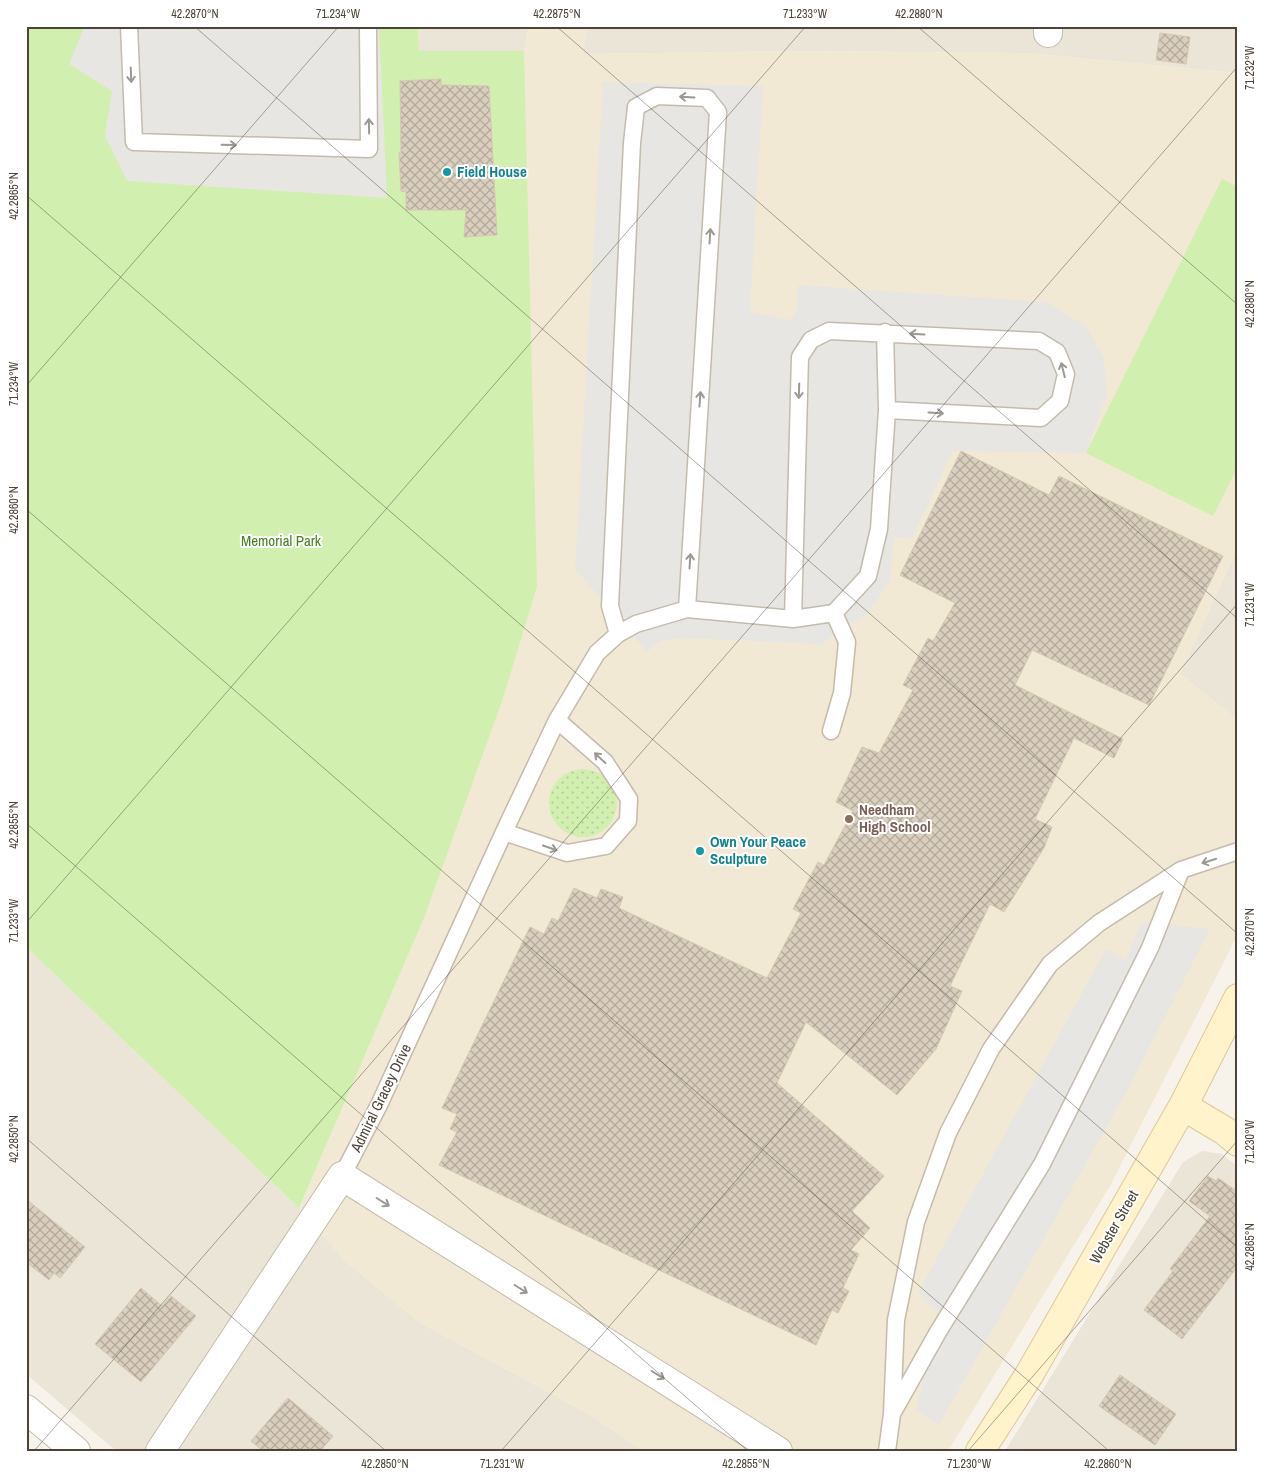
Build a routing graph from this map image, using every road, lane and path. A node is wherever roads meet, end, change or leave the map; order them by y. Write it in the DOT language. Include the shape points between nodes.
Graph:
graph roads {
  1 [pos="129,26"];
  2 [pos="368,26"];
  3 [pos="886,332"];
  4 [pos="887,410"];
  5 [pos="687,610"];
  6 [pos="834,613"];
  7 [pos="793,619"];
  8 [pos="618,634"];
  9 [pos="557,720"];
  10 [pos="831,730"];
  11 [pos="504,832"];
  12 [pos="1238,851"];
  13 [pos="1181,870"];
  14 [pos="1238,998"];
  15 [pos="1183,1106"];
  16 [pos="1238,1142"];
  17 [pos="342,1176"];
  18 [pos="26,1409"];
  19 [pos="892,1414"];
  20 [pos="76,1451"];
  21 [pos="160,1451"];
  22 [pos="778,1451"];
  23 [pos="887,1451"];
  24 [pos="980,1451"];
  1 -- 2 [label="lane, one-way" via="134,142 369,149"];
  3 -- 4 [label="lane"];
  4 -- 3 [label="lane, one-way" via="1042,418 1060,401 1066,374 1057,352 1039,341"];
  3 -- 7 [label="lane, one-way" via="829,331 811,340 800,357"];
  4 -- 6 [label="lane" via="879,529 868,576"];
  5 -- 7 [label="lane"];
  5 -- 8 [label="lane, Admiral Gracey Drive" via="636,624"];
  5 -- 8 [label="lane, one-way" via="718,112 707,98 657,96 636,107 632,143 610,606"];
  6 -- 7 [label="lane"];
  6 -- 10 [label="lane" via="847,642 842,693"];
  8 -- 9 [label="lane, Admiral Gracey Drive" via="597,653"];
  9 -- 11 [label="lane, Admiral Gracey Drive"];
  11 -- 9 [label="lane, one-way" via="567,853 606,846 628,821 629,799 606,762"];
  11 -- 17 [label="lane, Admiral Gracey Drive" via="379,1105"];
  12 -- 13 [label="lane, one-way"];
  13 -- 19 [label="lane" via="1150,948 1042,1164 938,1332"];
  13 -- 19 [label="lane" via="1099,923 1050,964 990,1049 948,1133 916,1222 896,1320"];
  14 -- 15 [label="street, Webster Street"];
  15 -- 16 [label="street"];
  15 -- 24 [label="street, Webster Street" via="1029,1375"];
  17 -- 21 [label="street, Admiral Gracey Drive"];
  17 -- 22 [label="street, one-way"];
  18 -- 20 [label="street"];
  19 -- 23 [label="lane"];
}
